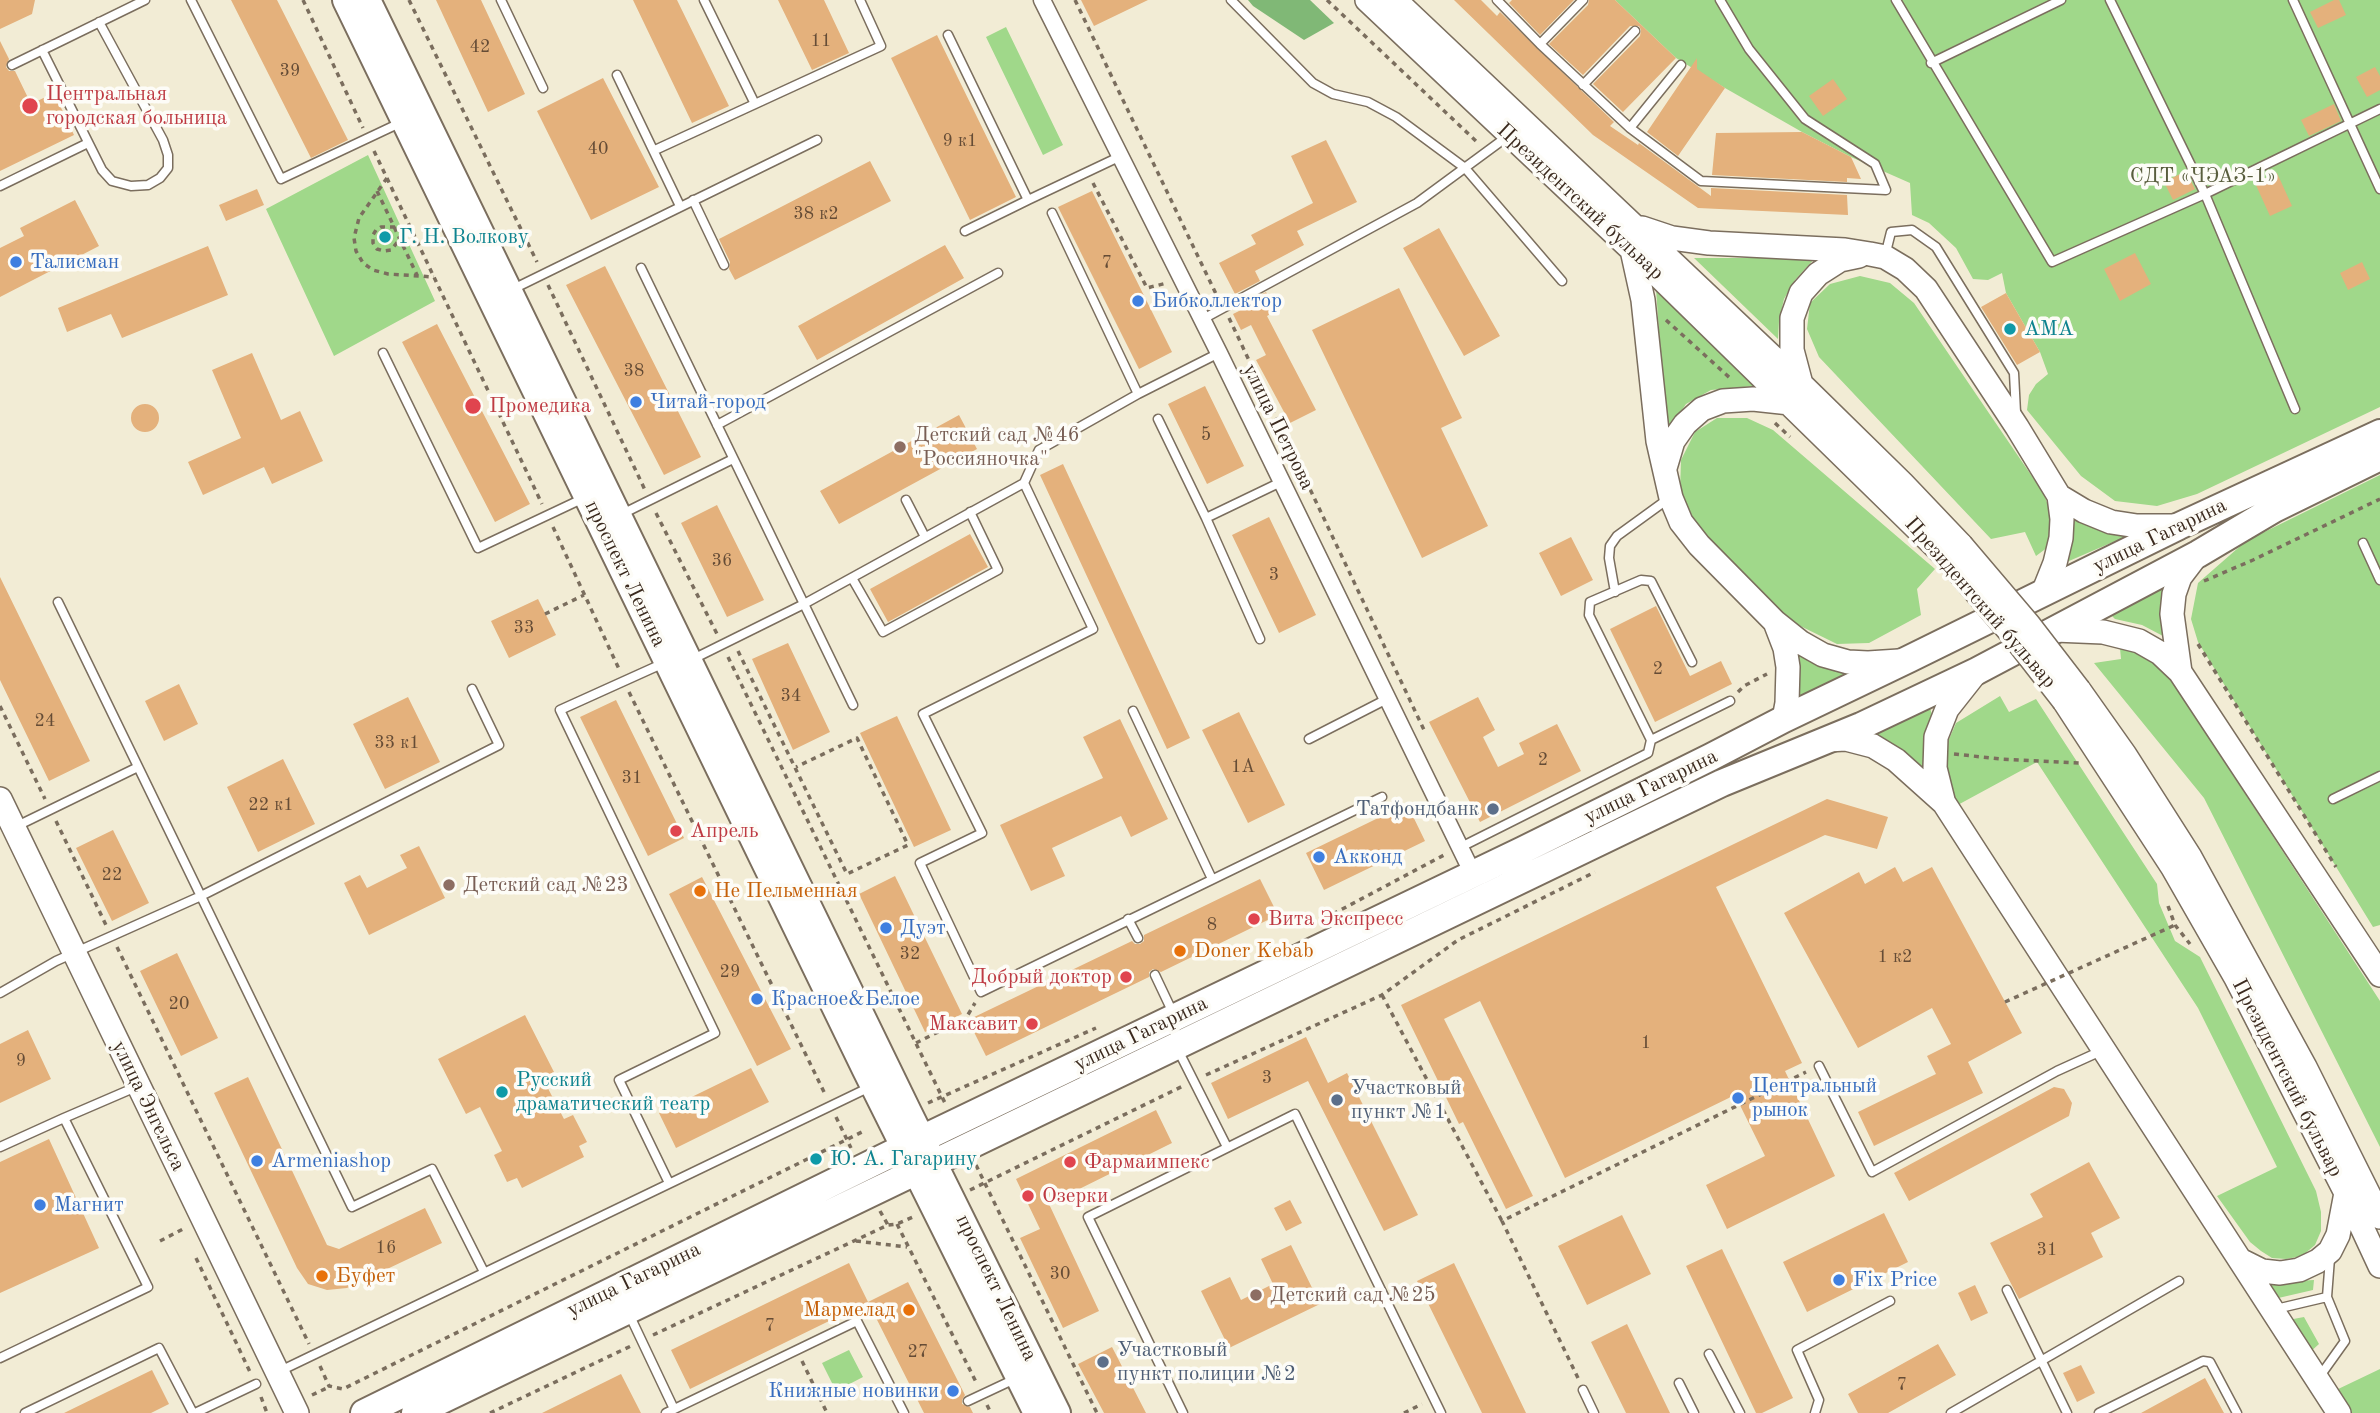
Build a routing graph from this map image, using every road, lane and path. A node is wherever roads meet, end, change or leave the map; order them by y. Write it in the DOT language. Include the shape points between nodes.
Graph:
graph roads {
  1 [pos="145,0"];
  2 [pos="191,0"];
  3 [pos="303,0"];
  4 [pos="346,0"];
  5 [pos="367,0"];
  6 [pos="409,0"];
  7 [pos="501,0"];
  8 [pos="704,0"];
  9 [pos="860,0"];
  10 [pos="1042,0"];
  11 [pos="1075,0"];
  12 [pos="1231,0"];
  13 [pos="1327,0"];
  14 [pos="1367,0"];
  15 [pos="1395,0"];
  16 [pos="1583,0"];
  17 [pos="1720,0"];
  18 [pos="1896,0"];
  19 [pos="2061,0"];
  20 [pos="2110,0"];
  21 [pos="2292,0"];
  22 [pos="1499,1"];
  23 [pos="99,22"];
  24 [pos="1635,31"];
  25 [pos="948,35"];
  26 [pos="1540,44"];
  27 [pos="42,50"];
  28 [pos="1931,62"];
  29 [pos="12,65"];
  30 [pos="1681,65"];
  31 [pos="617,75"];
  32 [pos="1583,85"];
  33 [pos="543,88"];
  34 [pos="755,104"];
  35 [pos="2380,109"];
  36 [pos="405,120"];
  37 [pos="2350,124"];
  38 [pos="1630,128"];
  39 [pos="1509,135"];
  40 [pos="368,138"];
  41 [pos="817,140"];
  42 [pos="1477,142"];
  43 [pos="88,143"];
  44 [pos="655,150"];
  45 [pos="1121,156"];
  46 [pos="1465,168"];
  47 [pos="1087,172"];
  48 [pos="387,178"];
  49 [pos="0,186"];
  50 [pos="2380,189"];
  51 [pos="377,191"];
  52 [pos="2205,194"];
  53 [pos="693,200"];
  54 [pos="1028,201"];
  55 [pos="680,206"];
  56 [pos="1052,213"];
  57 [pos="1636,226"];
  58 [pos="395,227"];
  59 [pos="965,231"];
  60 [pos="400,239"];
  61 [pos="1632,250"];
  62 [pos="1878,255"];
  63 [pos="724,265"];
  64 [pos="641,268"];
  65 [pos="542,273"];
  66 [pos="998,273"];
  67 [pos="417,275"];
  68 [pos="433,277"];
  69 [pos="1562,281"];
  70 [pos="1167,283"];
  71 [pos="508,291"];
  72 [pos="1224,309"];
  73 [pos="1203,319"];
  74 [pos="383,353"];
  75 [pos="1219,353"];
  76 [pos="1796,393"];
  77 [pos="1138,394"];
  78 [pos="2295,409"];
  79 [pos="1158,419"];
  80 [pos="718,425"];
  81 [pos="2017,426"];
  82 [pos="2380,433"];
  83 [pos="2380,457"];
  84 [pos="733,459"];
  85 [pos="1665,471"];
  86 [pos="1281,482"];
  87 [pos="1024,483"];
  88 [pos="586,496"];
  89 [pos="2059,496"];
  90 [pos="1671,498"];
  91 [pos="2380,499"];
  92 [pos="649,500"];
  93 [pos="906,500"];
  94 [pos="970,512"];
  95 [pos="548,516"];
  96 [pos="617,516"];
  97 [pos="1206,518"];
  98 [pos="2179,526"];
  99 [pos="925,537"];
  100 [pos="2363,543"];
  101 [pos="2198,554"];
  102 [pos="852,578"];
  103 [pos="2380,580"];
  104 [pos="2198,583"];
  105 [pos="1615,592"];
  106 [pos="2043,593"];
  107 [pos="584,595"];
  108 [pos="58,603"];
  109 [pos="804,604"];
  110 [pos="545,614"];
  111 [pos="1775,622"];
  112 [pos="2055,630"];
  113 [pos="732,639"];
  114 [pos="1260,639"];
  115 [pos="2197,642"];
  116 [pos="722,644"];
  117 [pos="1909,659"];
  118 [pos="678,661"];
  119 [pos="1692,662"];
  120 [pos="1774,670"];
  121 [pos="1977,671"];
  122 [pos="2180,672"];
  123 [pos="624,681"];
  124 [pos="1744,686"];
  125 [pos="472,689"];
  126 [pos="2072,696"];
  127 [pos="1387,699"];
  128 [pos="1730,701"];
  129 [pos="853,705"];
  130 [pos="0,706"];
  131 [pos="1133,711"];
  132 [pos="1784,719"];
  133 [pos="1428,737"];
  134 [pos="1309,739"];
  135 [pos="1651,740"];
  136 [pos="1827,740"];
  137 [pos="1946,754"];
  138 [pos="2085,763"];
  139 [pos="138,767"];
  140 [pos="796,767"];
  141 [pos="2380,776"];
  142 [pos="1382,797"];
  143 [pos="0,799"];
  144 [pos="2333,799"];
  145 [pos="1944,803"];
  146 [pos="50,809"];
  147 [pos="14,827"];
  148 [pos="1452,851"];
  149 [pos="1604,867"];
  150 [pos="2337,868"];
  151 [pos="1212,879"];
  152 [pos="1478,885"];
  153 [pos="201,896"];
  154 [pos="1326,917"];
  155 [pos="1128,919"];
  156 [pos="2175,925"];
  157 [pos="112,936"];
  158 [pos="1138,938"];
  159 [pos="74,952"];
  160 [pos="1155,975"];
  161 [pos="2380,975"];
  162 [pos="981,992"];
  163 [pos="0,993"];
  164 [pos="1382,995"];
  165 [pos="2005,1002"];
  166 [pos="1176,1017"];
  167 [pos="1103,1024"];
  168 [pos="916,1043"];
  169 [pos="1176,1045"];
  170 [pos="2104,1049"];
  171 [pos="1819,1066"];
  172 [pos="1193,1081"];
  173 [pos="873,1085"];
  174 [pos="138,1086"];
  175 [pos="942,1097"];
  176 [pos="831,1105"];
  177 [pos="922,1106"];
  178 [pos="64,1118"];
  179 [pos="866,1130"];
  180 [pos="847,1140"];
  181 [pos="0,1147"];
  182 [pos="1227,1147"];
  183 [pos="919,1155"];
  184 [pos="975,1163"];
  185 [pos="669,1183"];
  186 [pos="985,1184"];
  187 [pos="970,1190"];
  188 [pos="2346,1193"];
  189 [pos="2377,1207"];
  190 [pos="880,1211"];
  191 [pos="914,1217"];
  192 [pos="1502,1221"];
  193 [pos="887,1224"];
  194 [pos="897,1224"];
  195 [pos="183,1229"];
  196 [pos="854,1240"];
  197 [pos="160,1241"];
  198 [pos="908,1247"];
  199 [pos="2330,1251"];
  200 [pos="2240,1260"];
  201 [pos="2380,1265"];
  202 [pos="484,1272"];
  203 [pos="2179,1281"];
  204 [pos="2007,1290"];
  205 [pos="2327,1297"];
  206 [pos="1890,1301"];
  207 [pos="2274,1310"];
  208 [pos="628,1311"];
  209 [pos="642,1340"];
  210 [pos="796,1350"];
  211 [pos="1709,1354"];
  212 [pos="314,1355"];
  213 [pos="0,1358"];
  214 [pos="2041,1361"];
  215 [pos="277,1373"];
  216 [pos="1019,1377"];
  217 [pos="2317,1380"];
  218 [pos="1679,1383"];
  219 [pos="256,1384"];
  220 [pos="330,1386"];
  221 [pos="1583,1390"];
  222 [pos="312,1395"];
  223 [pos="982,1395"];
  224 [pos="1434,1399"];
  225 [pos="968,1401"];
  226 [pos="670,1411"];
  227 [pos="25,1413"];
  228 [pos="194,1413"];
  229 [pos="297,1413"];
  230 [pos="364,1413"];
  231 [pos="415,1413"];
  232 [pos="491,1413"];
  233 [pos="827,1413"];
  234 [pos="904,1413"];
  235 [pos="991,1413"];
  236 [pos="1037,1413"];
  237 [pos="1057,1413"];
  238 [pos="1097,1413"];
  239 [pos="1183,1413"];
  240 [pos="1404,1413"];
  241 [pos="1441,1413"];
  242 [pos="1594,1413"];
  243 [pos="1694,1413"];
  244 [pos="1740,1413"];
  245 [pos="1815,1413"];
  246 [pos="1951,1413"];
  247 [pos="2067,1413"];
  248 [pos="2099,1413"];
  249 [pos="2237,1413"];
  250 [pos="2339,1413"];
  1 -- 23 [label="lane"];
  2 -- 40 [label="lane" via="282,179"];
  3 -- 40 [label="path"];
  4 -- 36 [label="main road, проспект Ленина"];
  5 -- 71 [label="main road, проспект Ленина"];
  6 -- 65 [label="path"];
  7 -- 33 [label="lane"];
  8 -- 34 [label="lane"];
  9 -- 34 [label="lane" via="881,46"];
  10 -- 45 [label="street, улица Петрова"];
  11 -- 72 [label="path"];
  12 -- 46 [label="lane" via="1313,83 1396,117"];
  13 -- 42 [label="path"];
  14 -- 39 [label="main road, Президентский бульвар"];
  15 -- 57 [label="main road, Президентский бульвар"];
  16 -- 26 [label="lane"];
  17 -- 38 [label="lane" via="1749,49 1805,119 1875,164 1886,190 1701,181"];
  18 -- 28 [label="lane"];
  19 -- 28 [label="lane"];
  20 -- 52 [label="lane"];
  21 -- 37 [label="lane"];
  22 -- 26 [label="lane"];
  23 -- 27 [label="lane"];
  23 -- 43 [label="lane" via="163,140 168,168 148,185 112,181"];
  24 -- 32 [label="lane"];
  25 -- 54 [label="lane"];
  26 -- 32 [label="lane"];
  27 -- 29 [label="lane"];
  27 -- 43 [label="lane"];
  28 -- 52 [label="lane" via="2052,262"];
  30 -- 38 [label="lane"];
  31 -- 44 [label="lane"];
  32 -- 38 [label="lane"];
  34 -- 44 [label="lane"];
  35 -- 37 [label="lane"];
  36 -- 40 [label="lane"];
  36 -- 88 [label="main road, проспект Ленина"];
  37 -- 50 [label="lane"];
  37 -- 52 [label="lane"];
  39 -- 46 [label="lane"];
  39 -- 61 [label="main road, Президентский бульвар"];
  40 -- 48 [label="path"];
  41 -- 53 [label="lane"];
  43 -- 49 [label="lane"];
  44 -- 55 [label="lane"];
  45 -- 47 [label="lane"];
  45 -- 73 [label="street, улица Петрова"];
  46 -- 69 [label="lane"];
  46 -- 72 [label="lane" via="1417,204"];
  47 -- 54 [label="lane"];
  47 -- 70 [label="path" via="1147,288"];
  48 -- 51 [label="path"];
  48 -- 68 [label="path"];
  51 -- 58 [label="path"];
  51 -- 67 [label="path" via="359,218 356,251 373,270"];
  52 -- 78 [label="lane"];
  53 -- 55 [label="lane"];
  53 -- 63 [label="lane"];
  54 -- 59 [label="lane"];
  55 -- 65 [label="lane"];
  56 -- 77 [label="lane"];
  57 -- 62 [label="main road" via="1672,238 1709,243"];
  57 -- 76 [label="main road, Президентский бульвар"];
  58 -- 60 [label="path"];
  58 -- 60 [label="path" via="376,230 373,243 377,249 391,250"];
  60 -- 67 [label="path"];
  61 -- 76 [label="main road, Президентский бульвар"];
  61 -- 85 [label="main road"];
  62 -- 76 [label="main road" via="1840,260 1818,274 1801,293 1792,318"];
  62 -- 81 [label="main road" via="1905,269 1926,289"];
  62 -- 81 [label="lane" via="1891,232 1912,230 1936,247 2014,373"];
  64 -- 80 [label="lane"];
  65 -- 71 [label="lane"];
  65 -- 92 [label="path"];
  66 -- 80 [label="lane"];
  67 -- 68 [label="path"];
  68 -- 95 [label="path"];
  71 -- 96 [label="main road, проспект Ленина"];
  72 -- 73 [label="lane"];
  72 -- 133 [label="path"];
  73 -- 75 [label="street, улица Петрова"];
  74 -- 95 [label="lane" via="478,548"];
  75 -- 77 [label="lane"];
  75 -- 86 [label="street, улица Петрова"];
  76 -- 85 [label="main road" via="1723,401 1702,409 1673,441"];
  76 -- 126 [label="main road, Президентский бульвар, bridge" via="2029,625"];
  77 -- 87 [label="lane" via="1039,450"];
  79 -- 97 [label="lane"];
  80 -- 84 [label="lane"];
  81 -- 89 [label="main road"];
  82 -- 98 [label="main road, улица Гагарина"];
  83 -- 101 [label="main road, улица Гагарина" via="2274,509"];
  84 -- 92 [label="lane"];
  84 -- 109 [label="lane"];
  85 -- 90 [label="main road"];
  86 -- 97 [label="lane"];
  86 -- 127 [label="street, улица Петрова"];
  87 -- 94 [label="lane"];
  87 -- 162 [label="lane" via="1093,629 923,714 982,833 920,863"];
  88 -- 95 [label="lane"];
  88 -- 118 [label="main road, проспект Ленина"];
  89 -- 98 [label="main road" via="2111,522"];
  89 -- 106 [label="main road" via="2061,538"];
  90 -- 105 [label="lane" via="1610,546"];
  90 -- 111 [label="main road" via="1681,522 1699,544"];
  91 -- 104 [label="path"];
  92 -- 96 [label="lane"];
  92 -- 116 [label="path"];
  93 -- 99 [label="lane"];
  94 -- 99 [label="lane"];
  94 -- 102 [label="lane" via="998,570 883,632"];
  95 -- 107 [label="path"];
  96 -- 118 [label="main road, проспект Ленина"];
  97 -- 114 [label="lane"];
  98 -- 106 [label="main road, улица Гагарина"];
  99 -- 102 [label="lane"];
  100 -- 103 [label="lane"];
  101 -- 112 [label="main road, улица Гагарина"];
  101 -- 122 [label="main road" via="2180,577 2174,594 2172,614"];
  102 -- 109 [label="lane"];
  105 -- 119 [label="lane" via="1642,580 1651,582"];
  105 -- 135 [label="lane" via="1590,602 1590,615"];
  106 -- 117 [label="main road, улица Гагарина"];
  107 -- 110 [label="path"];
  107 -- 123 [label="path"];
  108 -- 139 [label="lane"];
  109 -- 113 [label="lane"];
  109 -- 129 [label="lane"];
  111 -- 117 [label="main road" via="1823,655 1848,662"];
  111 -- 132 [label="main road" via="1788,667"];
  112 -- 121 [label="main road, улица Гагарина"];
  112 -- 122 [label="main road" via="2103,632 2138,641"];
  113 -- 116 [label="lane"];
  113 -- 140 [label="path"];
  115 -- 150 [label="path"];
  116 -- 118 [label="lane"];
  116 -- 168 [label="path"];
  117 -- 132 [label="main road, улица Гагарина"];
  118 -- 123 [label="lane"];
  118 -- 173 [label="main road, проспект Ленина"];
  118 -- 183 [label="main road, проспект Ленина"];
  120 -- 124 [label="path"];
  121 -- 136 [label="main road, улица Гагарина"];
  121 -- 145 [label="main road" via="1947,709 1936,737 1935,768"];
  122 -- 161 [label="main road"];
  123 -- 176 [label="path"];
  123 -- 185 [label="lane" via="561,710 715,1033 619,1080"];
  125 -- 153 [label="lane" via="499,745"];
  126 -- 188 [label="main road, Президентский бульвар" via="2236,978"];
  126 -- 189 [label="main road, Президентский бульвар" via="2125,755 2190,857"];
  127 -- 134 [label="lane"];
  127 -- 148 [label="street, улица Петрова"];
  128 -- 135 [label="lane"];
  130 -- 146 [label="path"];
  131 -- 151 [label="lane"];
  132 -- 152 [label="main road, улица Гагарина"];
  135 -- 148 [label="lane" via="1648,752"];
  136 -- 145 [label="main road" via="1873,746"];
  136 -- 152 [label="main road, улица Гагарина"];
  137 -- 138 [label="path"];
  139 -- 146 [label="lane"];
  139 -- 153 [label="lane"];
  140 -- 140 [label="path" via="847,874 908,845 857,738"];
  141 -- 144 [label="lane"];
  142 -- 151 [label="lane"];
  143 -- 147 [label="main road, улица Энгельса"];
  145 -- 170 [label="main road"];
  146 -- 147 [label="lane"];
  146 -- 157 [label="path"];
  147 -- 159 [label="main road, улица Энгельса"];
  148 -- 152 [label="street, улица Петрова"];
  148 -- 154 [label="path"];
  149 -- 164 [label="path" via="1458,940"];
  151 -- 155 [label="lane"];
  152 -- 166 [label="main road, улица Гагарина"];
  152 -- 169 [label="main road, улица Гагарина"];
  153 -- 157 [label="lane"];
  153 -- 202 [label="lane" via="352,1207 432,1169"];
  155 -- 158 [label="lane"];
  155 -- 162 [label="lane"];
  156 -- 165 [label="path, bridge"];
  157 -- 159 [label="lane"];
  157 -- 212 [label="path"];
  159 -- 163 [label="lane"];
  159 -- 174 [label="main road, улица Энгельса"];
  160 -- 166 [label="lane"];
  162 -- 168 [label="path" via="966,1018"];
  164 -- 172 [label="path"];
  164 -- 192 [label="path"];
  166 -- 183 [label="main road, улица Гагарина"];
  167 -- 175 [label="path"];
  168 -- 175 [label="path"];
  169 -- 172 [label="lane"];
  169 -- 183 [label="main road, улица Гагарина"];
  170 -- 171 [label="lane" via="1872,1172"];
  170 -- 200 [label="main road"];
  171 -- 192 [label="path"];
  172 -- 182 [label="lane"];
  172 -- 186 [label="path"];
  173 -- 176 [label="lane"];
  173 -- 183 [label="main road, проспект Ленина"];
  174 -- 178 [label="lane"];
  174 -- 215 [label="main road, улица Энгельса"];
  175 -- 177 [label="path"];
  176 -- 180 [label="path"];
  176 -- 185 [label="lane"];
  178 -- 181 [label="lane"];
  178 -- 213 [label="lane" via="148,1287"];
  179 -- 180 [label="path"];
  180 -- 220 [label="path" via="343,1389"];
  182 -- 224 [label="lane" via="1295,1114"];
  182 -- 239 [label="lane" via="1087,1217"];
  183 -- 208 [label="main road, улица Гагарина"];
  183 -- 216 [label="main road, проспект Ленина"];
  183 -- 230 [label="main road, улица Гагарина"];
  183 -- 237 [label="main road, проспект Ленина"];
  184 -- 186 [label="path"];
  185 -- 202 [label="lane"];
  186 -- 187 [label="path"];
  186 -- 238 [label="path"];
  188 -- 199 [label="main road"];
  188 -- 201 [label="main road, Президентский бульвар"];
  190 -- 193 [label="path"];
  191 -- 194 [label="path"];
  192 -- 221 [label="path"];
  193 -- 194 [label="path"];
  193 -- 196 [label="path"];
  194 -- 198 [label="path"];
  195 -- 197 [label="path"];
  196 -- 198 [label="path"];
  196 -- 209 [label="path"];
  198 -- 223 [label="path"];
  199 -- 200 [label="main road" via="2299,1270 2280,1273"];
  199 -- 205 [label="lane"];
  200 -- 207 [label="main road"];
  202 -- 212 [label="lane"];
  203 -- 214 [label="lane"];
  204 -- 214 [label="lane"];
  205 -- 207 [label="lane"];
  205 -- 217 [label="lane" via="2346,1341"];
  206 -- 245 [label="lane" via="1797,1350 1819,1401"];
  207 -- 217 [label="main road"];
  208 -- 209 [label="lane"];
  208 -- 231 [label="main road, улица Гагарина"];
  209 -- 226 [label="lane"];
  209 -- 232 [label="path"];
  210 -- 226 [label="lane"];
  210 -- 233 [label="path"];
  210 -- 234 [label="lane" via="857,1321"];
  211 -- 244 [label="lane"];
  212 -- 215 [label="lane"];
  212 -- 220 [label="path"];
  214 -- 246 [label="lane"];
  214 -- 247 [label="lane"];
  215 -- 229 [label="main road, улица Энгельса"];
  216 -- 223 [label="lane"];
  216 -- 236 [label="main road, проспект Ленина"];
  217 -- 250 [label="main road"];
  218 -- 243 [label="lane"];
  219 -- 228 [label="lane"];
  220 -- 222 [label="path"];
  221 -- 242 [label="lane"];
  223 -- 225 [label="lane"];
  223 -- 235 [label="path"];
  224 -- 240 [label="path"];
  224 -- 241 [label="lane"];
  227 -- 228 [label="lane" via="159,1348"];
  248 -- 249 [label="lane" via="2203,1360 2210,1362"];
}
